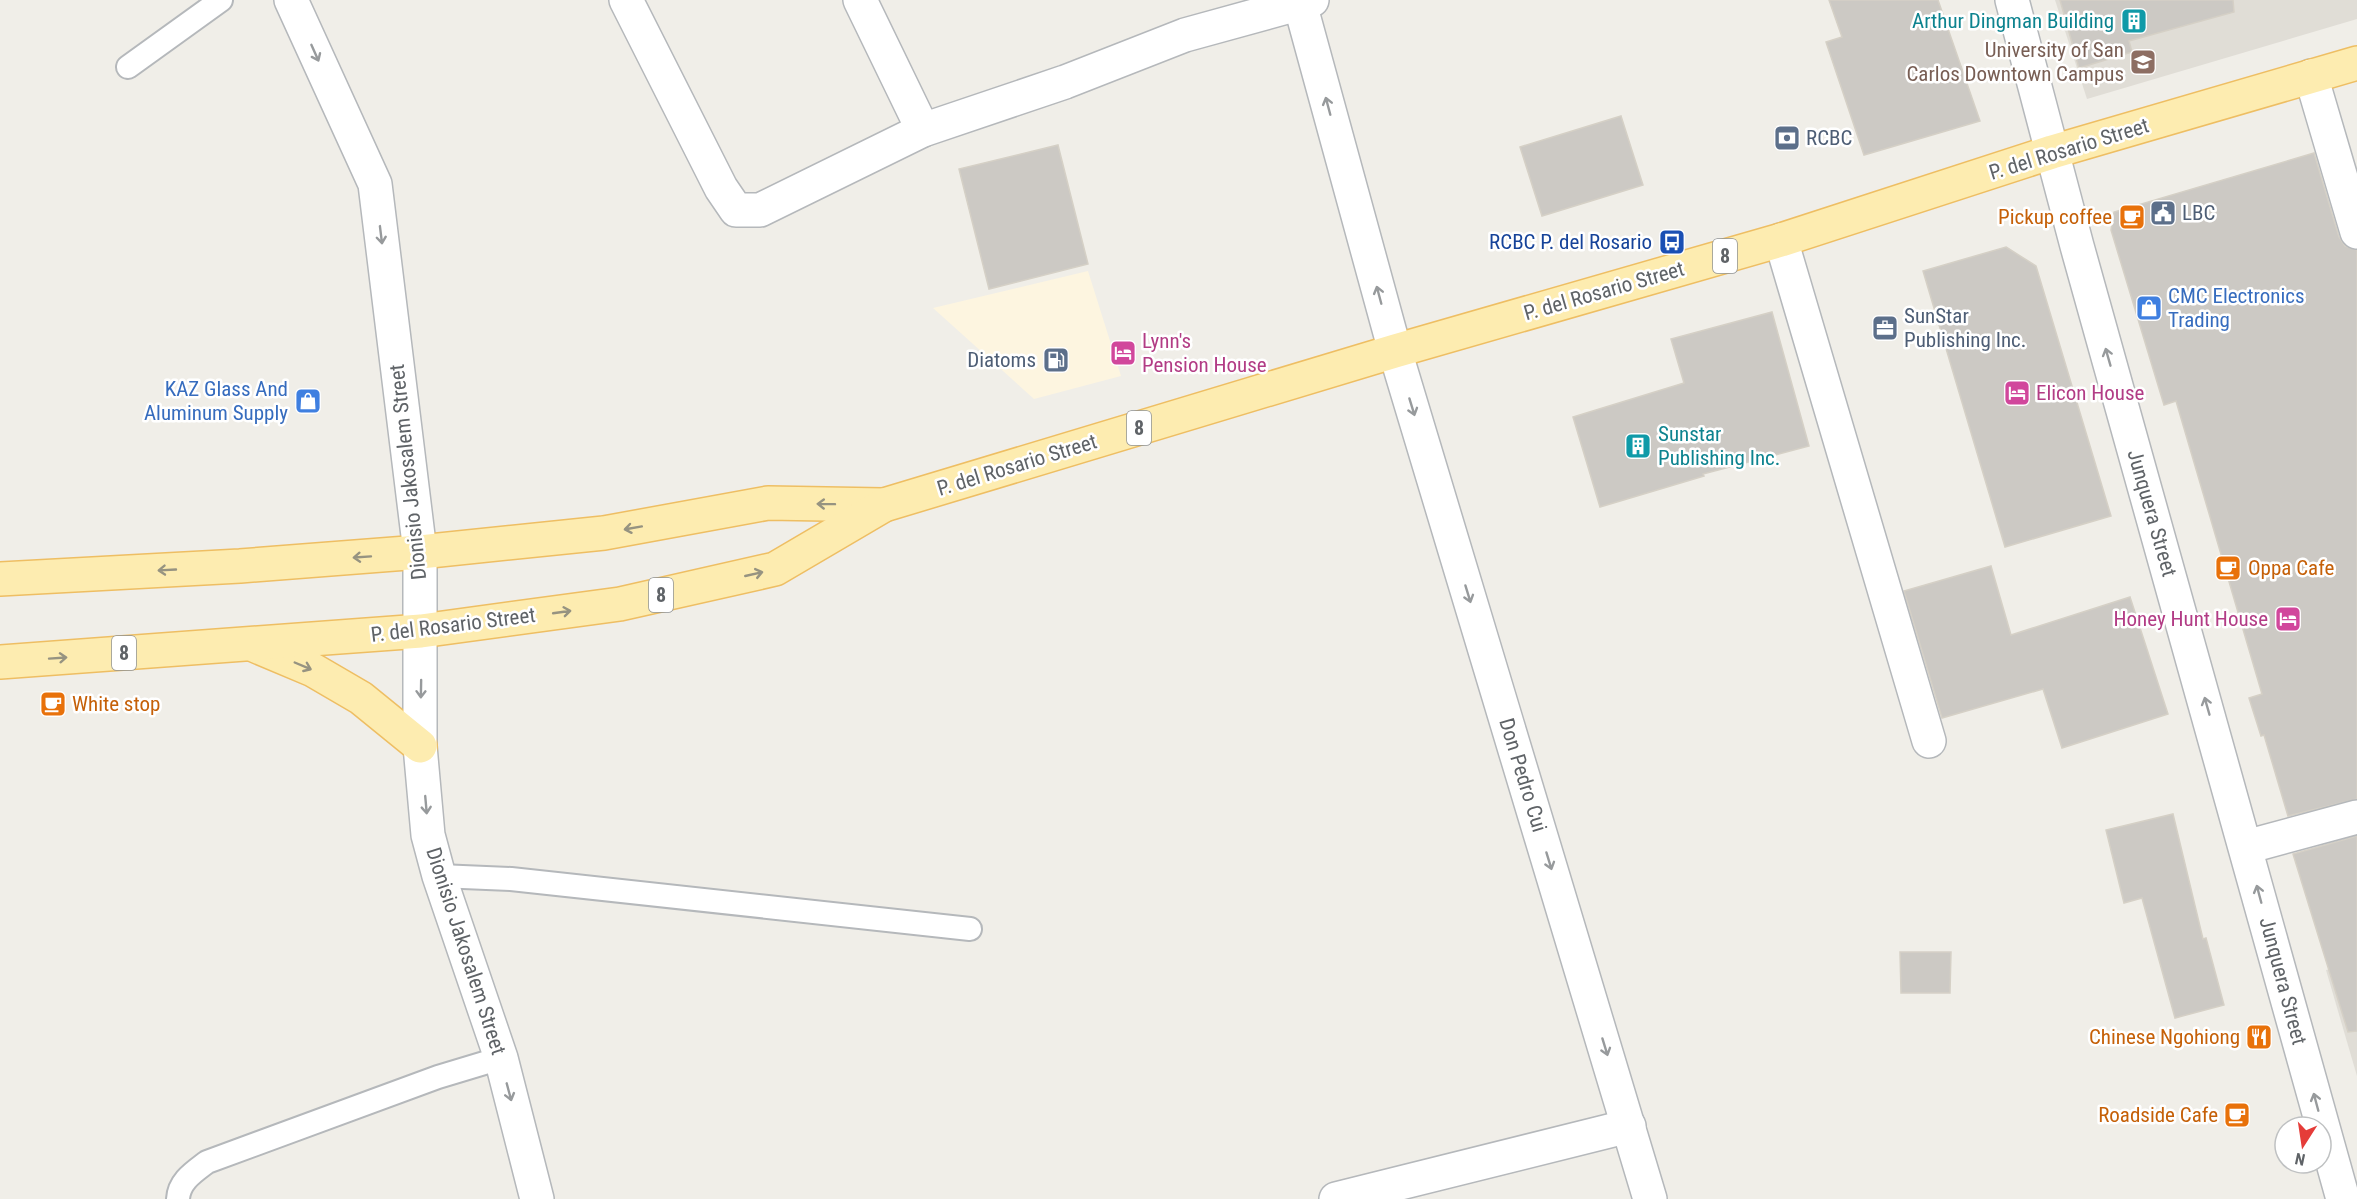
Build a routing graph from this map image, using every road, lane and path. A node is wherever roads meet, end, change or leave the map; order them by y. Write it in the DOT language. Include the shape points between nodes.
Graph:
graph roads {
  1 [pos="221,0"];
  2 [pos="291,0"];
  3 [pos="627,0"];
  4 [pos="860,0"];
  5 [pos="2012,0"];
  6 [pos="1303,1"];
  7 [pos="2357,63"];
  8 [pos="128,67"];
  9 [pos="2311,76"];
  10 [pos="923,130"];
  11 [pos="2052,152"];
  12 [pos="2357,232"];
  13 [pos="1781,240"];
  14 [pos="1395,351"];
  15 [pos="884,505"];
  16 [pos="420,552"];
  17 [pos="0,579"];
  18 [pos="421,631"];
  19 [pos="249,643"];
  20 [pos="0,662"];
  21 [pos="1929,741"];
  22 [pos="420,746"];
  23 [pos="2357,817"];
  24 [pos="2246,847"];
  25 [pos="439,876"];
  26 [pos="970,929"];
  27 [pos="501,1058"];
  28 [pos="1629,1126"];
  29 [pos="178,1199"];
  30 [pos="537,1199"];
  31 [pos="1336,1199"];
  32 [pos="1650,1199"];
  33 [pos="2343,1199"];
  1 -- 8 [label="lane"];
  2 -- 16 [label="street, Dionisio Jakosalem Street, one-way" via="375,184"];
  3 -- 10 [label="street" via="721,188 736,210 760,210"];
  4 -- 10 [label="street"];
  5 -- 11 [label="street, Junquera Street"];
  6 -- 10 [label="street" via="1185,35 1065,82"];
  14 -- 6 [label="street, Don Pedro Cui, one-way"];
  7 -- 9 [label="main road, P. del Rosario Street / 8"];
  9 -- 11 [label="main road, P. del Rosario Street / 8"];
  9 -- 12 [label="street"];
  11 -- 13 [label="main road, P. del Rosario Street / 8"];
  24 -- 11 [label="street, Junquera Street, one-way"];
  13 -- 14 [label="main road, P. del Rosario Street / 8"];
  13 -- 21 [label="street"];
  14 -- 15 [label="main road, P. del Rosario Street / 8"];
  14 -- 28 [label="street, Don Pedro Cui, one-way"];
  15 -- 16 [label="main road, P. del Rosario Street / 8, one-way" via="768,503 604,533"];
  18 -- 15 [label="main road, P. del Rosario Street / 8, one-way" via="620,604 775,569"];
  16 -- 17 [label="main road, P. del Rosario Street / 8, one-way"];
  16 -- 18 [label="street, Dionisio Jakosalem Street"];
  18 -- 19 [label="main road, P. del Rosario Street / 8"];
  18 -- 22 [label="street, Dionisio Jakosalem Street, one-way"];
  20 -- 19 [label="main road, P. del Rosario Street / 8, one-way"];
  19 -- 22 [label="main road, one-way" via="313,670 361,699"];
  22 -- 25 [label="street, Dionisio Jakosalem Street, one-way" via="428,835"];
  23 -- 24 [label="street"];
  33 -- 24 [label="street, Junquera Street, one-way"];
  25 -- 26 [label="lane" via="511,879"];
  25 -- 27 [label="street, Dionisio Jakosalem Street"];
  27 -- 29 [label="lane" via="438,1077 207,1162 188,1175"];
  27 -- 30 [label="street, Dionisio Jakosalem Street, one-way"];
  28 -- 31 [label="street"];
  28 -- 32 [label="street, Don Pedro Cui"];
}
